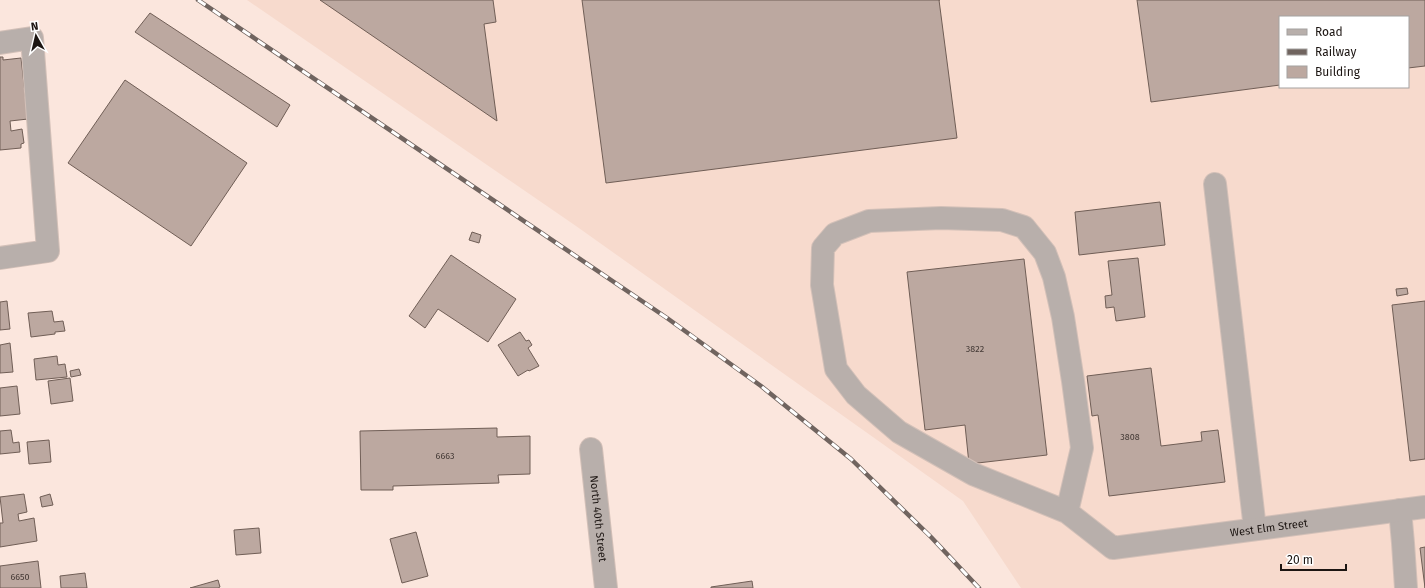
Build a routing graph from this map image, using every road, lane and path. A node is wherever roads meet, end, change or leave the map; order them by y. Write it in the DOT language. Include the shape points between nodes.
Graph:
graph roads {
  1 [pos="0,43"];
  2 [pos="1215,184"];
  3 [pos="0,258"];
  4 [pos="591,449"];
  5 [pos="1425,507"];
  6 [pos="1400,510"];
  7 [pos="1067,512"];
  8 [pos="1255,529"];
  9 [pos="606,588"];
  10 [pos="1406,588"];
  1 -- 3 [label="street" via="32,38 48,251"];
  2 -- 8 [label="street"];
  4 -- 9 [label="street, North 40th Street"];
  5 -- 6 [label="street, West Elm Street"];
  6 -- 8 [label="street, West Elm Street"];
  6 -- 10 [label="street"];
  7 -- 7 [label="street" via="962,469 899,432 856,395 836,369 822,285 823,248 835,234 869,220 892,219 1002,220 1024,227 1045,253 1054,277 1073,381 1082,448"];
  7 -- 8 [label="street, West Elm Street" via="1113,548"];
}
